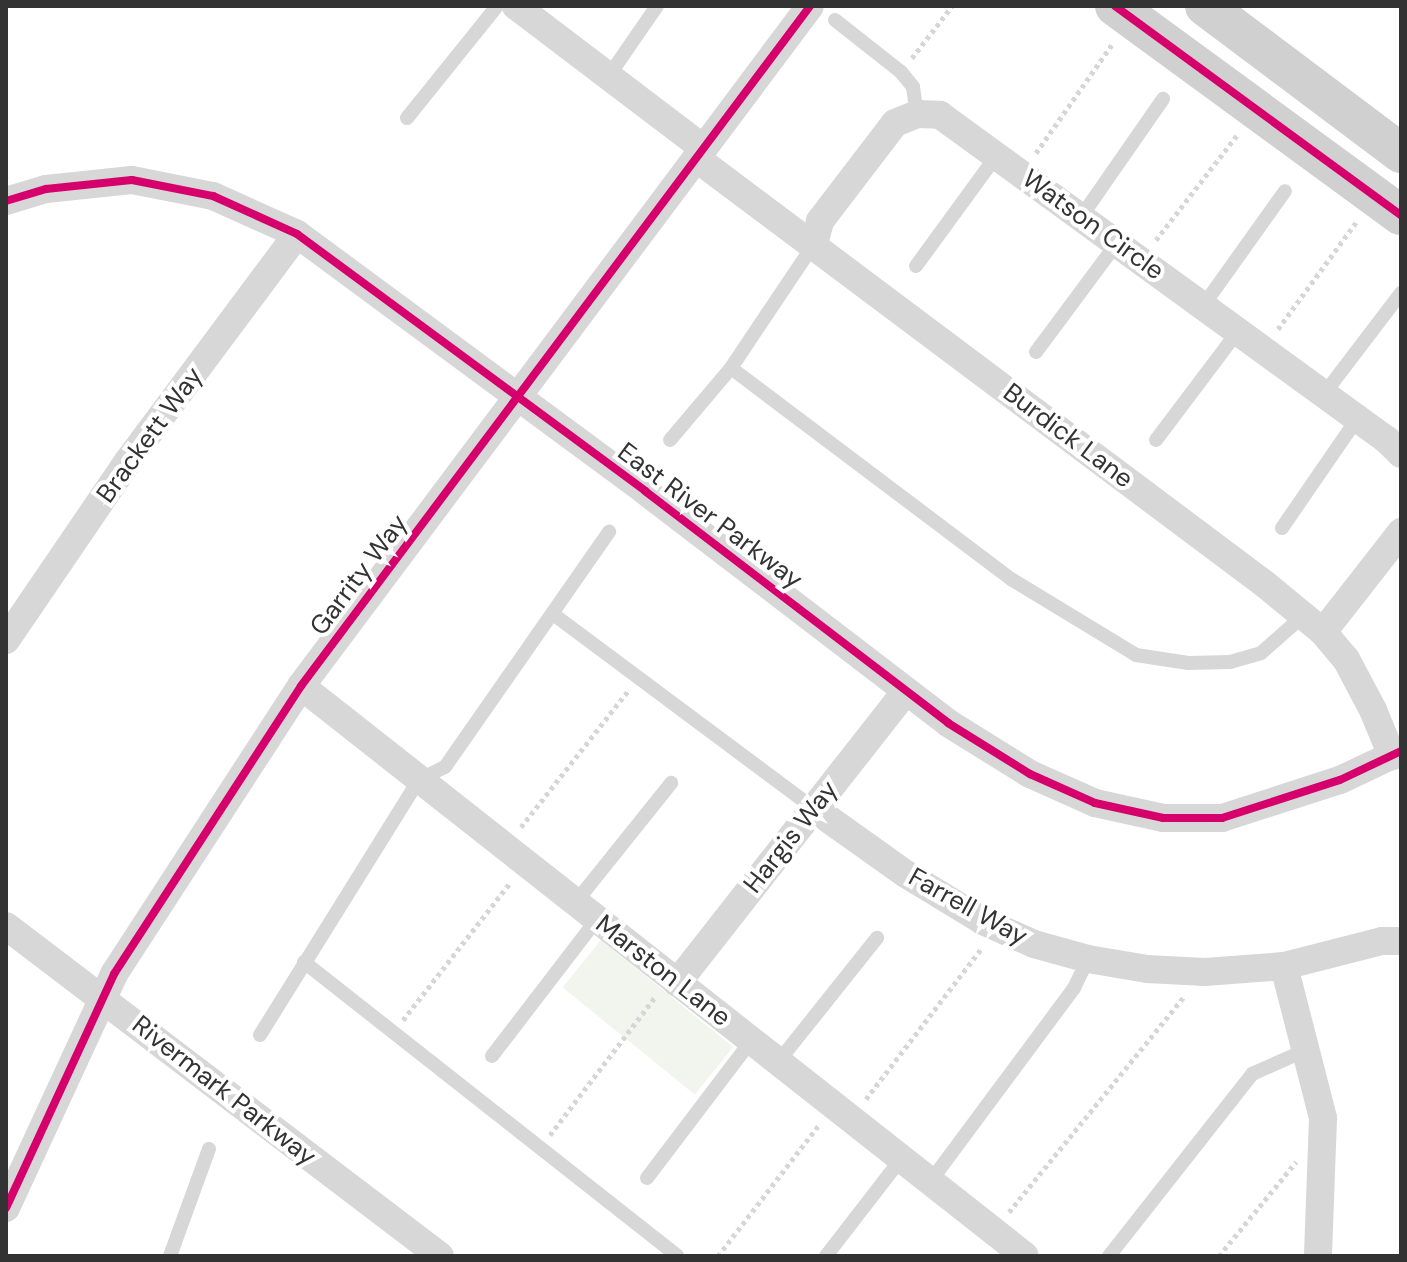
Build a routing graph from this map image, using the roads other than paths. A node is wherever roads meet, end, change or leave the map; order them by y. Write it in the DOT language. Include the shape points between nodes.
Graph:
graph roads {
  1 [pos="497,6"];
  2 [pos="516,6"];
  3 [pos="657,6"];
  4 [pos="810,6"];
  5 [pos="1205,6"];
  6 [pos="1123,12"];
  7 [pos="835,20"];
  8 [pos="608,77"];
  9 [pos="1163,99"];
  10 [pos="917,114"];
  11 [pos="407,118"];
  12 [pos="699,153"];
  13 [pos="1401,153"];
  14 [pos="997,155"];
  15 [pos="1285,191"];
  16 [pos="6,201"];
  17 [pos="1394,207"];
  18 [pos="1081,217"];
  19 [pos="297,234"];
  20 [pos="1117,243"];
  21 [pos="814,244"];
  22 [pos="916,266"];
  23 [pos="1401,293"];
  24 [pos="1203,306"];
  25 [pos="1238,331"];
  26 [pos="1036,352"];
  27 [pos="731,368"];
  28 [pos="1324,394"];
  29 [pos="517,395"];
  30 [pos="1357,419"];
  31 [pos="670,440"];
  32 [pos="1156,440"];
  33 [pos="1401,454"];
  34 [pos="1282,528"];
  35 [pos="609,532"];
  36 [pos="1401,532"];
  37 [pos="553,614"];
  38 [pos="1313,624"];
  39 [pos="6,640"];
  40 [pos="301,686"];
  41 [pos="905,692"];
  42 [pos="1396,753"];
  43 [pos="419,780"];
  44 [pos="671,783"];
  45 [pos="813,808"];
  46 [pos="586,911"];
  47 [pos="6,926"];
  48 [pos="877,938"];
  49 [pos="1401,941"];
  50 [pos="1088,959"];
  51 [pos="304,962"];
  52 [pos="1284,966"];
  53 [pos="674,980"];
  54 [pos="102,996"];
  55 [pos="260,1035"];
  56 [pos="751,1041"];
  57 [pos="1304,1051"];
  58 [pos="492,1056"];
  59 [pos="778,1062"];
  60 [pos="209,1149"];
  61 [pos="901,1159"];
  62 [pos="647,1178"];
  63 [pos="930,1182"];
  64 [pos="6,1208"];
  65 [pos="1005,1246"];
  66 [pos="177,1253"];
  67 [pos="440,1256"];
  68 [pos="677,1256"];
  69 [pos="826,1256"];
  70 [pos="1109,1256"];
  71 [pos="1318,1256"];
  1 -- 11 [label="lane"];
  2 -- 8 [label="street, Burdick Lane"];
  3 -- 8 [label="lane"];
  4 -- 12 [label="street, Garrity Way"];
  5 -- 13 [label="main road"];
  6 -- 17 [label="main road"];
  7 -- 10 [label="lane" via="901,72 913,87"];
  8 -- 12 [label="street, Burdick Lane"];
  9 -- 18 [label="lane"];
  10 -- 14 [label="street, Watson Circle" via="940,115"];
  10 -- 21 [label="street" via="895,123 820,221"];
  12 -- 21 [label="street, Burdick Lane"];
  12 -- 29 [label="street, Garrity Way"];
  14 -- 18 [label="street, Watson Circle"];
  14 -- 22 [label="lane"];
  15 -- 24 [label="lane"];
  16 -- 19 [label="street, East River Parkway" via="46,189 132,180 213,196"];
  18 -- 20 [label="street, Watson Circle"];
  19 -- 29 [label="street, East River Parkway"];
  19 -- 39 [label="street, Brackett Way" via="128,461"];
  20 -- 24 [label="street, Watson Circle"];
  20 -- 26 [label="lane"];
  21 -- 27 [label="lane"];
  21 -- 38 [label="street, Burdick Lane"];
  23 -- 28 [label="lane"];
  24 -- 25 [label="street, Watson Circle"];
  25 -- 28 [label="street, Watson Circle"];
  25 -- 32 [label="lane"];
  27 -- 31 [label="lane"];
  27 -- 38 [label="lane" via="1011,579 1136,655 1188,663 1230,662 1261,653"];
  28 -- 30 [label="street, Watson Circle"];
  29 -- 40 [label="street, Garrity Way"];
  29 -- 41 [label="street, East River Parkway"];
  30 -- 33 [label="street, Watson Circle"];
  30 -- 34 [label="lane"];
  35 -- 37 [label="lane"];
  36 -- 38 [label="street"];
  37 -- 43 [label="lane" via="445,767"];
  37 -- 45 [label="lane"];
  38 -- 42 [label="street, Burdick Lane" via="1346,659"];
  40 -- 43 [label="street, Marston Lane"];
  40 -- 54 [label="street, Garrity Way"];
  41 -- 42 [label="street, East River Parkway" via="1030,774 1095,803 1163,818 1222,818 1340,780"];
  41 -- 45 [label="street, Hargis Way"];
  43 -- 46 [label="street, Marston Lane"];
  43 -- 51 [label="lane"];
  44 -- 46 [label="lane"];
  45 -- 50 [label="street, Farrell Way" via="906,874 998,927"];
  45 -- 53 [label="street, Hargis Way"];
  46 -- 53 [label="street, Marston Lane"];
  46 -- 58 [label="lane"];
  47 -- 54 [label="street, Rivermark Parkway"];
  48 -- 59 [label="lane"];
  49 -- 52 [label="street, Farrell Way"];
  50 -- 52 [label="street, Farrell Way" via="1205,972"];
  50 -- 63 [label="lane" via="1074,988"];
  51 -- 55 [label="lane"];
  51 -- 68 [label="lane"];
  52 -- 57 [label="street"];
  53 -- 56 [label="street, Marston Lane"];
  54 -- 64 [label="street, Garrity Way"];
  54 -- 67 [label="street, Rivermark Parkway"];
  56 -- 59 [label="street, Marston Lane"];
  56 -- 62 [label="lane"];
  57 -- 70 [label="lane" via="1252,1074"];
  57 -- 71 [label="street" via="1323,1118"];
  59 -- 61 [label="street, Marston Lane"];
  60 -- 66 [label="lane"];
  61 -- 63 [label="street, Marston Lane"];
  61 -- 69 [label="lane"];
  63 -- 65 [label="street, Marston Lane"];
}
